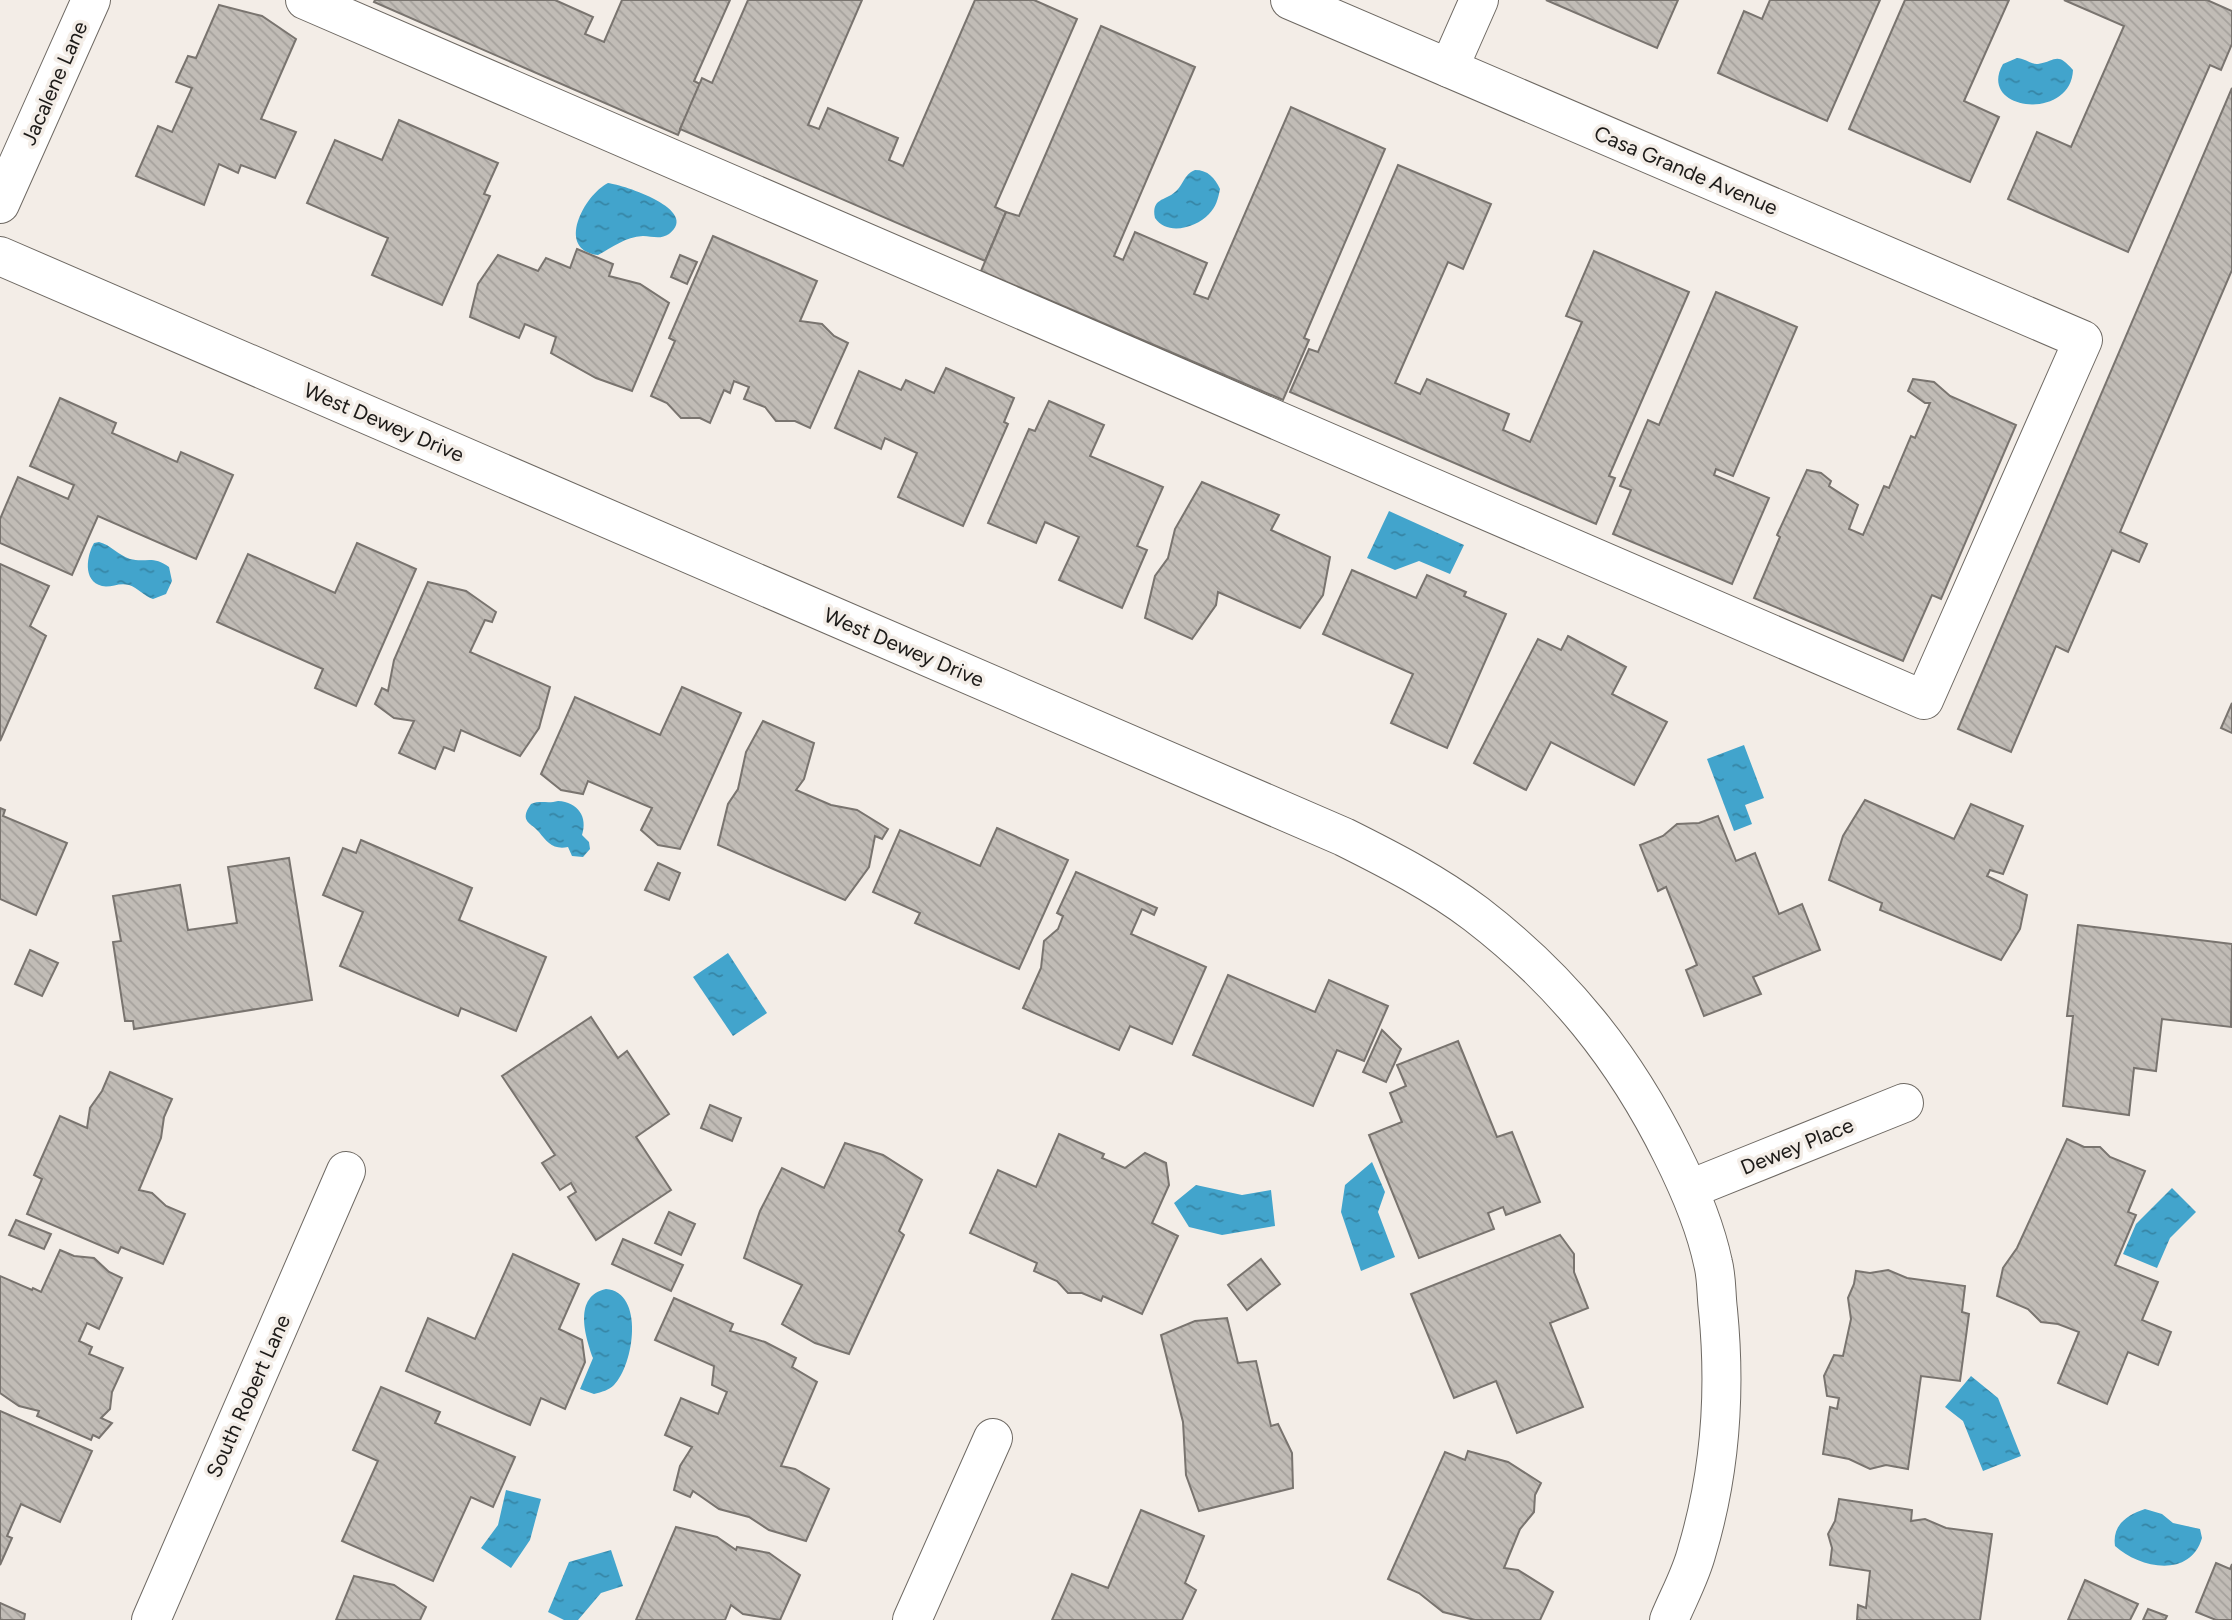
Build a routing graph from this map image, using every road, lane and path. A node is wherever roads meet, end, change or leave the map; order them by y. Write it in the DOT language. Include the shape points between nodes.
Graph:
graph roads {
  1 [pos="91,0"];
  2 [pos="305,0"];
  3 [pos="1290,0"];
  4 [pos="1479,0"];
  5 [pos="1449,68"];
  6 [pos="0,204"];
  7 [pos="0,256"];
  8 [pos="1904,1103"];
  9 [pos="346,1171"];
  10 [pos="1690,1189"];
  11 [pos="993,1438"];
  12 [pos="150,1620"];
  13 [pos="912,1620"];
  14 [pos="1669,1620"];
  1 -- 6 [label="street, Jacalene Lane"];
  2 -- 5 [label="street, Casa Grande Avenue" via="1924,700 2083,340"];
  3 -- 5 [label="street, Casa Grande Avenue"];
  4 -- 5 [label="street"];
  7 -- 10 [label="street, West Dewey Drive" via="1344,837 1410,870 1475,913 1577,1006 1651,1112"];
  8 -- 10 [label="street, Dewey Place"];
  9 -- 12 [label="street, South Robert Lane"];
  10 -- 14 [label="street, West Dewey Drive" via="1713,1263 1721,1345 1721,1415 1714,1479 1697,1553"];
  11 -- 13 [label="street"];
}
